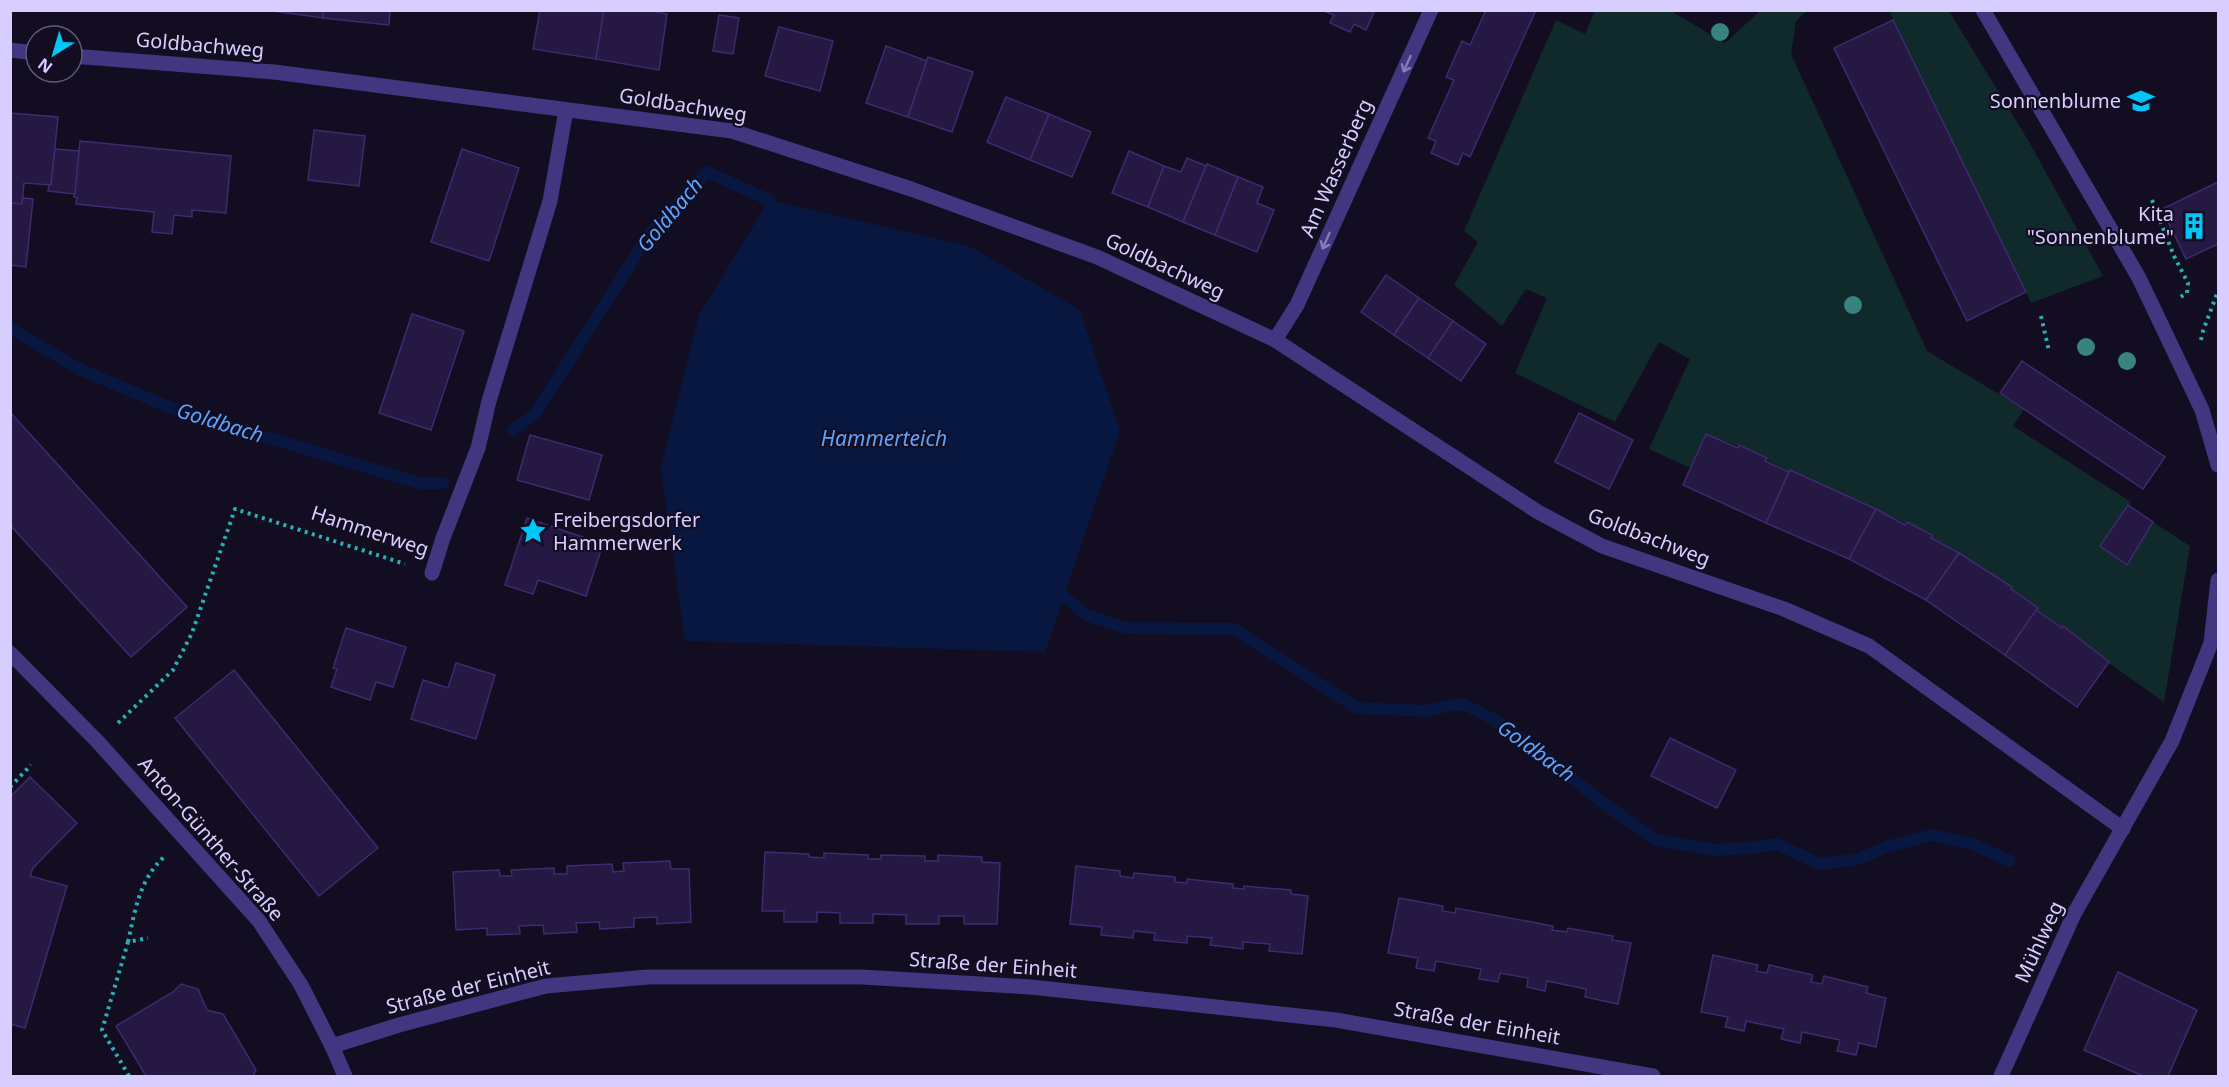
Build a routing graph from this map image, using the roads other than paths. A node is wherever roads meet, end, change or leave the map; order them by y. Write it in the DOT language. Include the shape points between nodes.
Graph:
graph roads {
  1 [pos="1431,10"];
  2 [pos="1983,10"];
  3 [pos="84,57"];
  4 [pos="566,110"];
  5 [pos="1275,340"];
  6 [pos="2218,465"];
  7 [pos="432,573"];
  8 [pos="2218,580"];
  9 [pos="10,653"];
  10 [pos="2123,829"];
  11 [pos="332,1046"];
  12 [pos="345,1077"];
  13 [pos="1653,1077"];
  14 [pos="2001,1077"];
  1 -- 5 [label="street, Am Wasserberg, one-way" via="1297,305"];
  2 -- 6 [label="street" via="2139,278 2202,410"];
  3 -- 4 [label="street, Goldbachweg" via="274,72"];
  4 -- 5 [label="street, Goldbachweg" via="732,131 911,189 1097,257"];
  4 -- 7 [label="street, Hammerweg" via="550,201 478,448"];
  5 -- 10 [label="street, Goldbachweg" via="1538,512 1602,546 1784,609 1869,646"];
  8 -- 10 [label="street, Mühlweg" via="2211,643 2172,741"];
  9 -- 11 [label="street, Anton-Günther-Straße" via="98,742 259,921 301,985"];
  10 -- 14 [label="street, Mühlweg" via="2074,914"];
  11 -- 12 [label="street, Anton-Günther-Straße"];
  11 -- 13 [label="street, Straße der Einheit" via="546,986 648,977 862,977 1031,987 1336,1020"];
}
